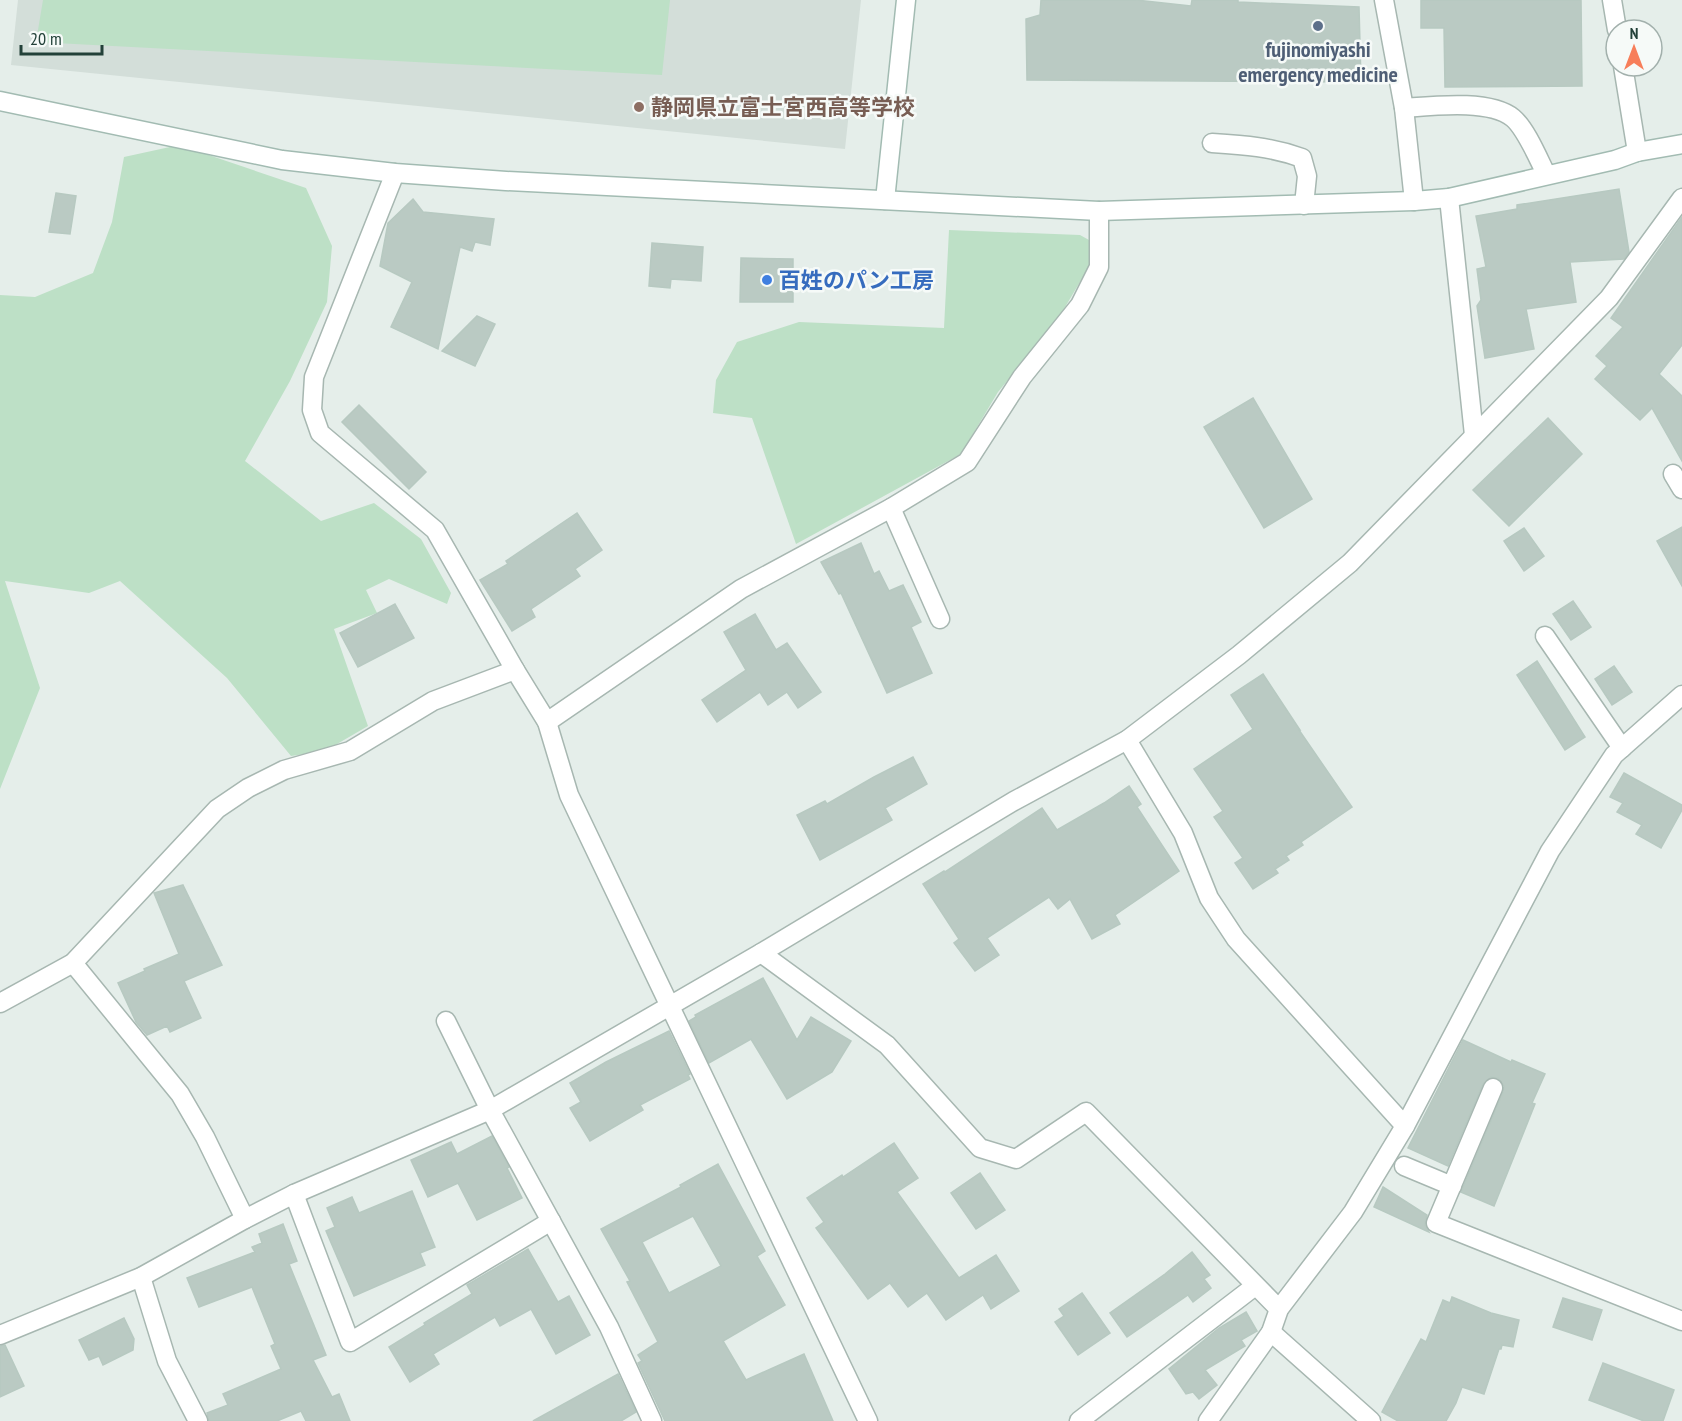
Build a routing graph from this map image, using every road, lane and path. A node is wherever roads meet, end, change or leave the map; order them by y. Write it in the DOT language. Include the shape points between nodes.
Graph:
graph roads {
  1 [pos="906,0"];
  2 [pos="1384,0"];
  3 [pos="1612,0"];
  4 [pos="1615,18"];
  5 [pos="1625,78"];
  6 [pos="0,101"];
  7 [pos="1404,108"];
  8 [pos="1212,143"];
  9 [pos="1682,144"];
  10 [pos="1637,152"];
  11 [pos="395,173"];
  12 [pos="1546,174"];
  13 [pos="1449,198"];
  14 [pos="1682,198"];
  15 [pos="885,200"];
  16 [pos="1414,201"];
  17 [pos="1304,205"];
  18 [pos="1099,211"];
  19 [pos="1474,435"];
  20 [pos="891,508"];
  21 [pos="940,619"];
  22 [pos="1545,636"];
  23 [pos="515,670"];
  24 [pos="1682,695"];
  25 [pos="547,722"];
  26 [pos="1127,740"];
  27 [pos="1622,748"];
  28 [pos="761,952"];
  29 [pos="73,963"];
  30 [pos="0,1003"];
  31 [pos="670,1004"];
  32 [pos="446,1021"];
  33 [pos="1493,1088"];
  34 [pos="490,1110"];
  35 [pos="1405,1126"];
  36 [pos="1404,1166"];
  37 [pos="1452,1186"];
  38 [pos="294,1194"];
  39 [pos="245,1219"];
  40 [pos="551,1221"];
  41 [pos="141,1277"];
  42 [pos="1255,1286"];
  43 [pos="1279,1309"];
  44 [pos="1682,1321"];
  45 [pos="1271,1332"];
  46 [pos="0,1335"];
  47 [pos="198,1421"];
  48 [pos="652,1421"];
  49 [pos="868,1421"];
  50 [pos="1079,1421"];
  51 [pos="1208,1421"];
  52 [pos="1371,1421"];
  1 -- 15 [label="street"];
  2 -- 7 [label="street"];
  3 -- 4 [label="street"];
  5 -- 10 [label="street"];
  6 -- 11 [label="street" via="282,160"];
  7 -- 12 [label="street" via="1465,104 1512,117"];
  7 -- 16 [label="street"];
  8 -- 17 [label="street" via="1255,145 1302,158 1307,176"];
  9 -- 10 [label="street"];
  10 -- 12 [label="street"];
  11 -- 15 [label="street"];
  11 -- 23 [label="street" via="314,377 312,410 320,433 435,530"];
  12 -- 13 [label="street"];
  13 -- 16 [label="street"];
  13 -- 19 [label="street"];
  14 -- 19 [label="street" via="1609,298"];
  15 -- 18 [label="street"];
  16 -- 17 [label="street"];
  17 -- 18 [label="street"];
  18 -- 20 [label="street" via="1100,267 1080,305 1022,377 967,462"];
  19 -- 26 [label="street" via="1350,563 1239,655"];
  20 -- 21 [label="street"];
  20 -- 25 [label="street" via="741,589"];
  22 -- 27 [label="street"];
  23 -- 25 [label="street"];
  23 -- 29 [label="street" via="433,701 350,751 284,770 232,798 217,809"];
  24 -- 27 [label="street"];
  25 -- 31 [label="street" via="569,795"];
  26 -- 28 [label="street" via="1014,801"];
  26 -- 35 [label="street" via="1183,833 1209,898 1236,939"];
  27 -- 35 [label="street" via="1550,851"];
  28 -- 31 [label="street"];
  28 -- 42 [label="street" via="887,1045 980,1148 1016,1159 1086,1112"];
  29 -- 30 [label="street"];
  29 -- 39 [label="street" via="180,1094"];
  31 -- 34 [label="street"];
  31 -- 49 [label="street"];
  32 -- 34 [label="street"];
  33 -- 37 [label="street"];
  34 -- 38 [label="street"];
  34 -- 40 [label="street"];
  35 -- 43 [label="street" via="1353,1212"];
  36 -- 37 [label="street"];
  37 -- 44 [label="street" via="1436,1223"];
  38 -- 39 [label="street"];
  38 -- 40 [label="street" via="350,1342"];
  39 -- 41 [label="street"];
  40 -- 48 [label="street" via="609,1327"];
  41 -- 46 [label="street"];
  41 -- 47 [label="street" via="167,1361"];
  42 -- 43 [label="street"];
  42 -- 50 [label="street"];
  43 -- 45 [label="street"];
  45 -- 51 [label="street"];
  45 -- 52 [label="street"];
}
